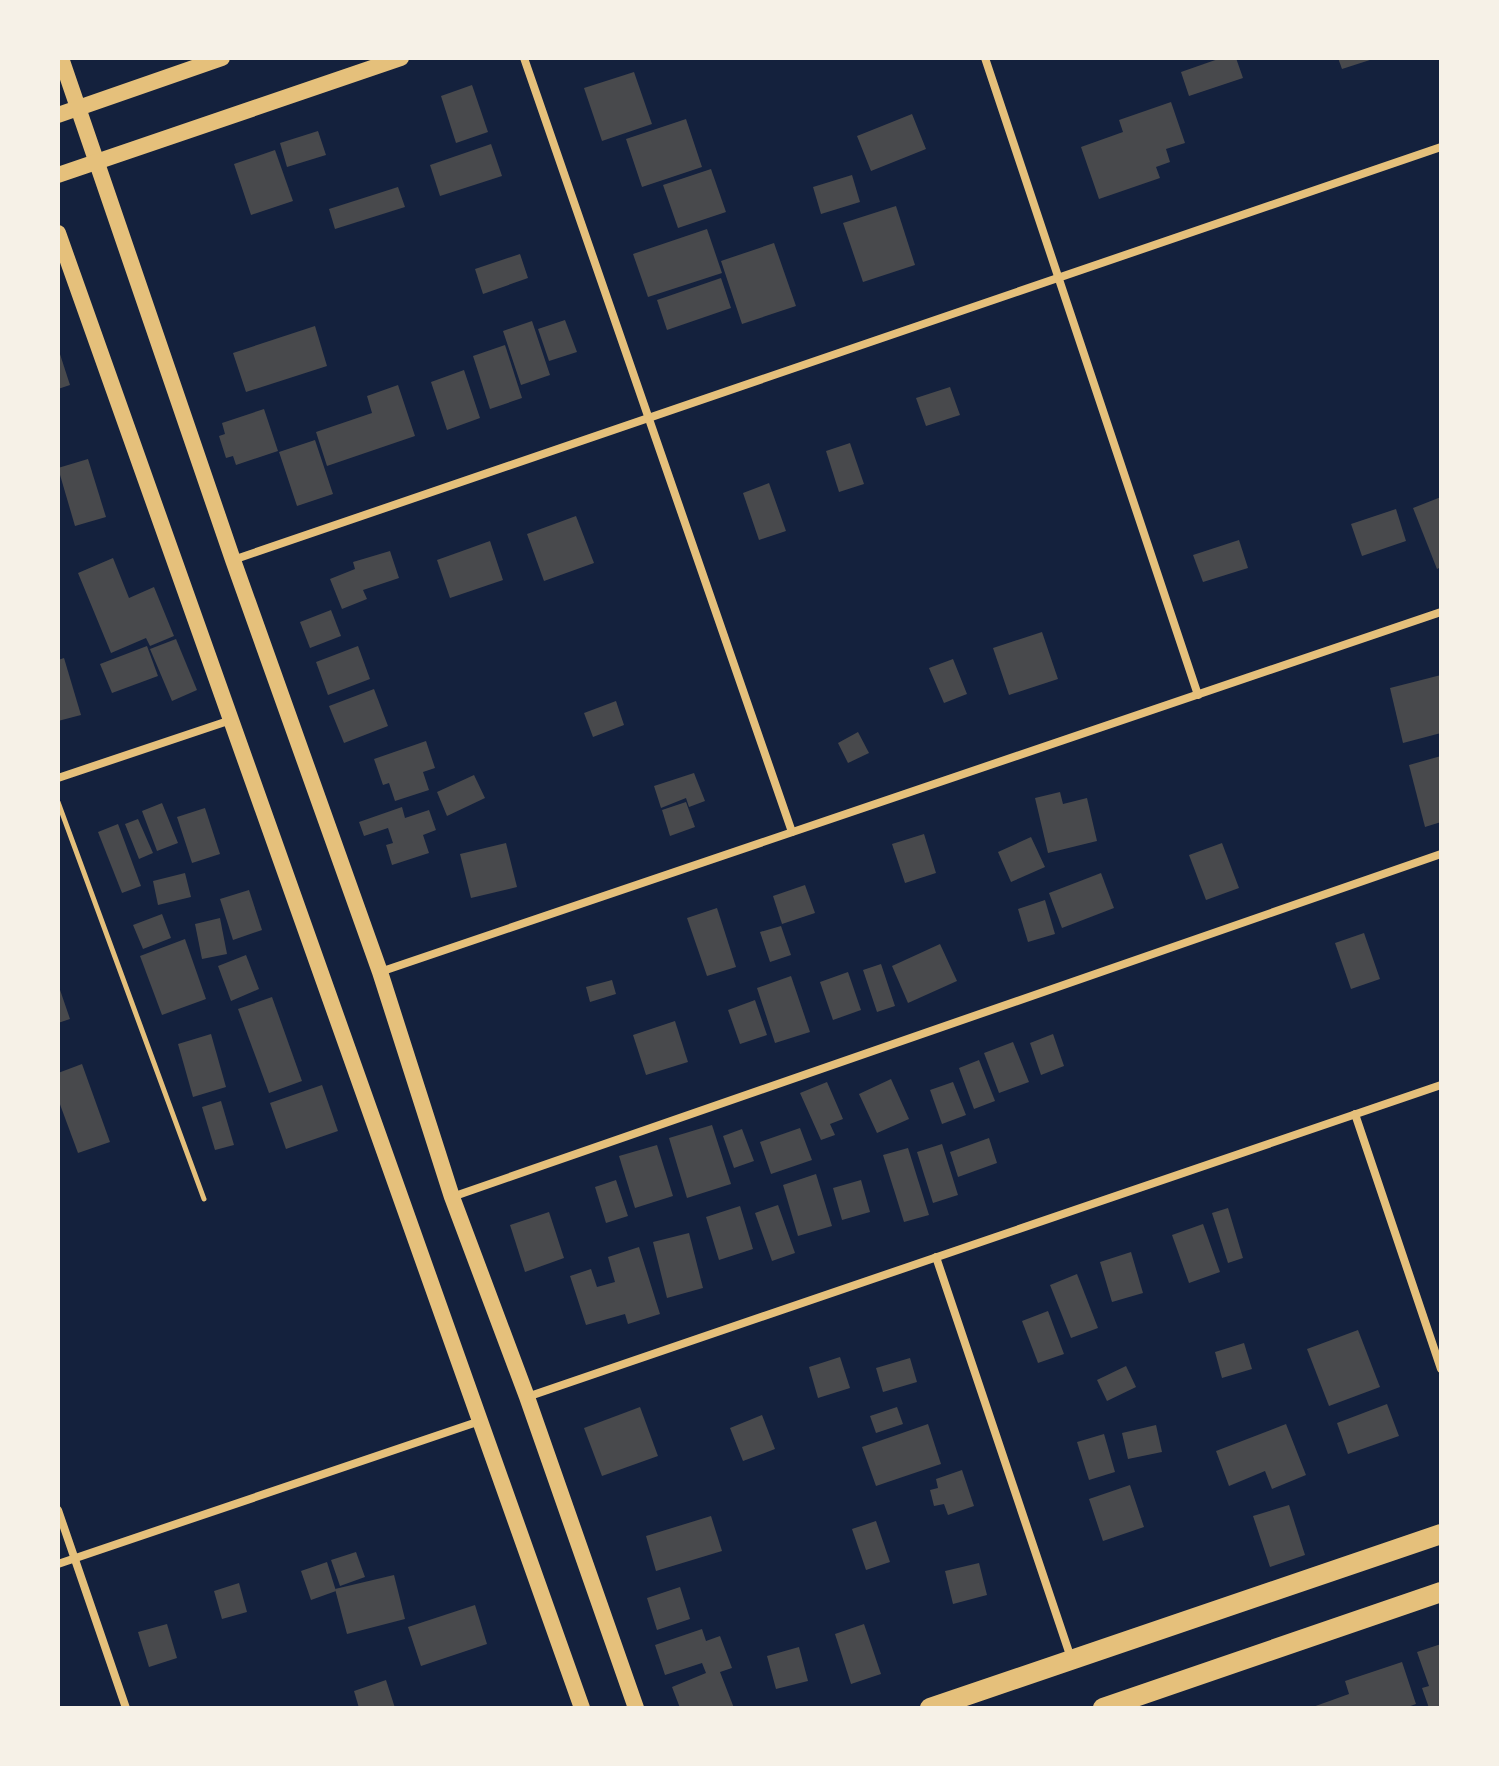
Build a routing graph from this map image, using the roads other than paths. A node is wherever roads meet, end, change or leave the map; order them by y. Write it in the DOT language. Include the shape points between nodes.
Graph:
graph roads {
  1 [pos="61,58"];
  2 [pos="222,58"];
  3 [pos="401,58"];
  4 [pos="524,58"];
  5 [pos="985,58"];
  6 [pos="78,108"];
  7 [pos="58,115"];
  8 [pos="1441,147"];
  9 [pos="97,162"];
  10 [pos="58,175"];
  11 [pos="58,233"];
  12 [pos="1059,278"];
  13 [pos="649,418"];
  14 [pos="233,560"];
  15 [pos="1441,612"];
  16 [pos="1198,695"];
  17 [pos="231,720"];
  18 [pos="58,778"];
  19 [pos="792,832"];
  20 [pos="1441,854"];
  21 [pos="380,972"];
  22 [pos="1441,1085"];
  23 [pos="1355,1114"];
  24 [pos="452,1197"];
  25 [pos="936,1257"];
  26 [pos="1441,1369"];
  27 [pos="527,1397"];
  28 [pos="480,1421"];
  29 [pos="58,1510"];
  30 [pos="1441,1534"];
  31 [pos="75,1558"];
  32 [pos="58,1564"];
  33 [pos="1441,1592"];
  34 [pos="1072,1660"];
  35 [pos="126,1708"];
  36 [pos="582,1708"];
  37 [pos="636,1708"];
  38 [pos="930,1708"];
  39 [pos="1103,1708"];
  1 -- 6 [label="main road"];
  2 -- 6 [label="main road"];
  3 -- 9 [label="main road"];
  4 -- 13 [label="street"];
  5 -- 12 [label="street"];
  6 -- 7 [label="main road"];
  6 -- 9 [label="main road"];
  8 -- 12 [label="street"];
  9 -- 10 [label="main road"];
  9 -- 14 [label="main road"];
  11 -- 17 [label="main road"];
  12 -- 13 [label="street"];
  12 -- 16 [label="street"];
  13 -- 14 [label="street"];
  13 -- 19 [label="street"];
  14 -- 21 [label="main road"];
  15 -- 16 [label="street"];
  16 -- 19 [label="street"];
  17 -- 18 [label="street"];
  17 -- 28 [label="main road"];
  19 -- 21 [label="street"];
  20 -- 24 [label="street"];
  21 -- 24 [label="main road"];
  22 -- 23 [label="street"];
  23 -- 25 [label="street"];
  23 -- 26 [label="street"];
  24 -- 27 [label="main road"];
  25 -- 27 [label="street"];
  25 -- 34 [label="street"];
  27 -- 37 [label="main road"];
  28 -- 31 [label="street"];
  28 -- 36 [label="main road"];
  29 -- 31 [label="street"];
  30 -- 34 [label="main road"];
  31 -- 32 [label="street"];
  31 -- 35 [label="street"];
  33 -- 39 [label="main road"];
  34 -- 38 [label="main road"];
}
